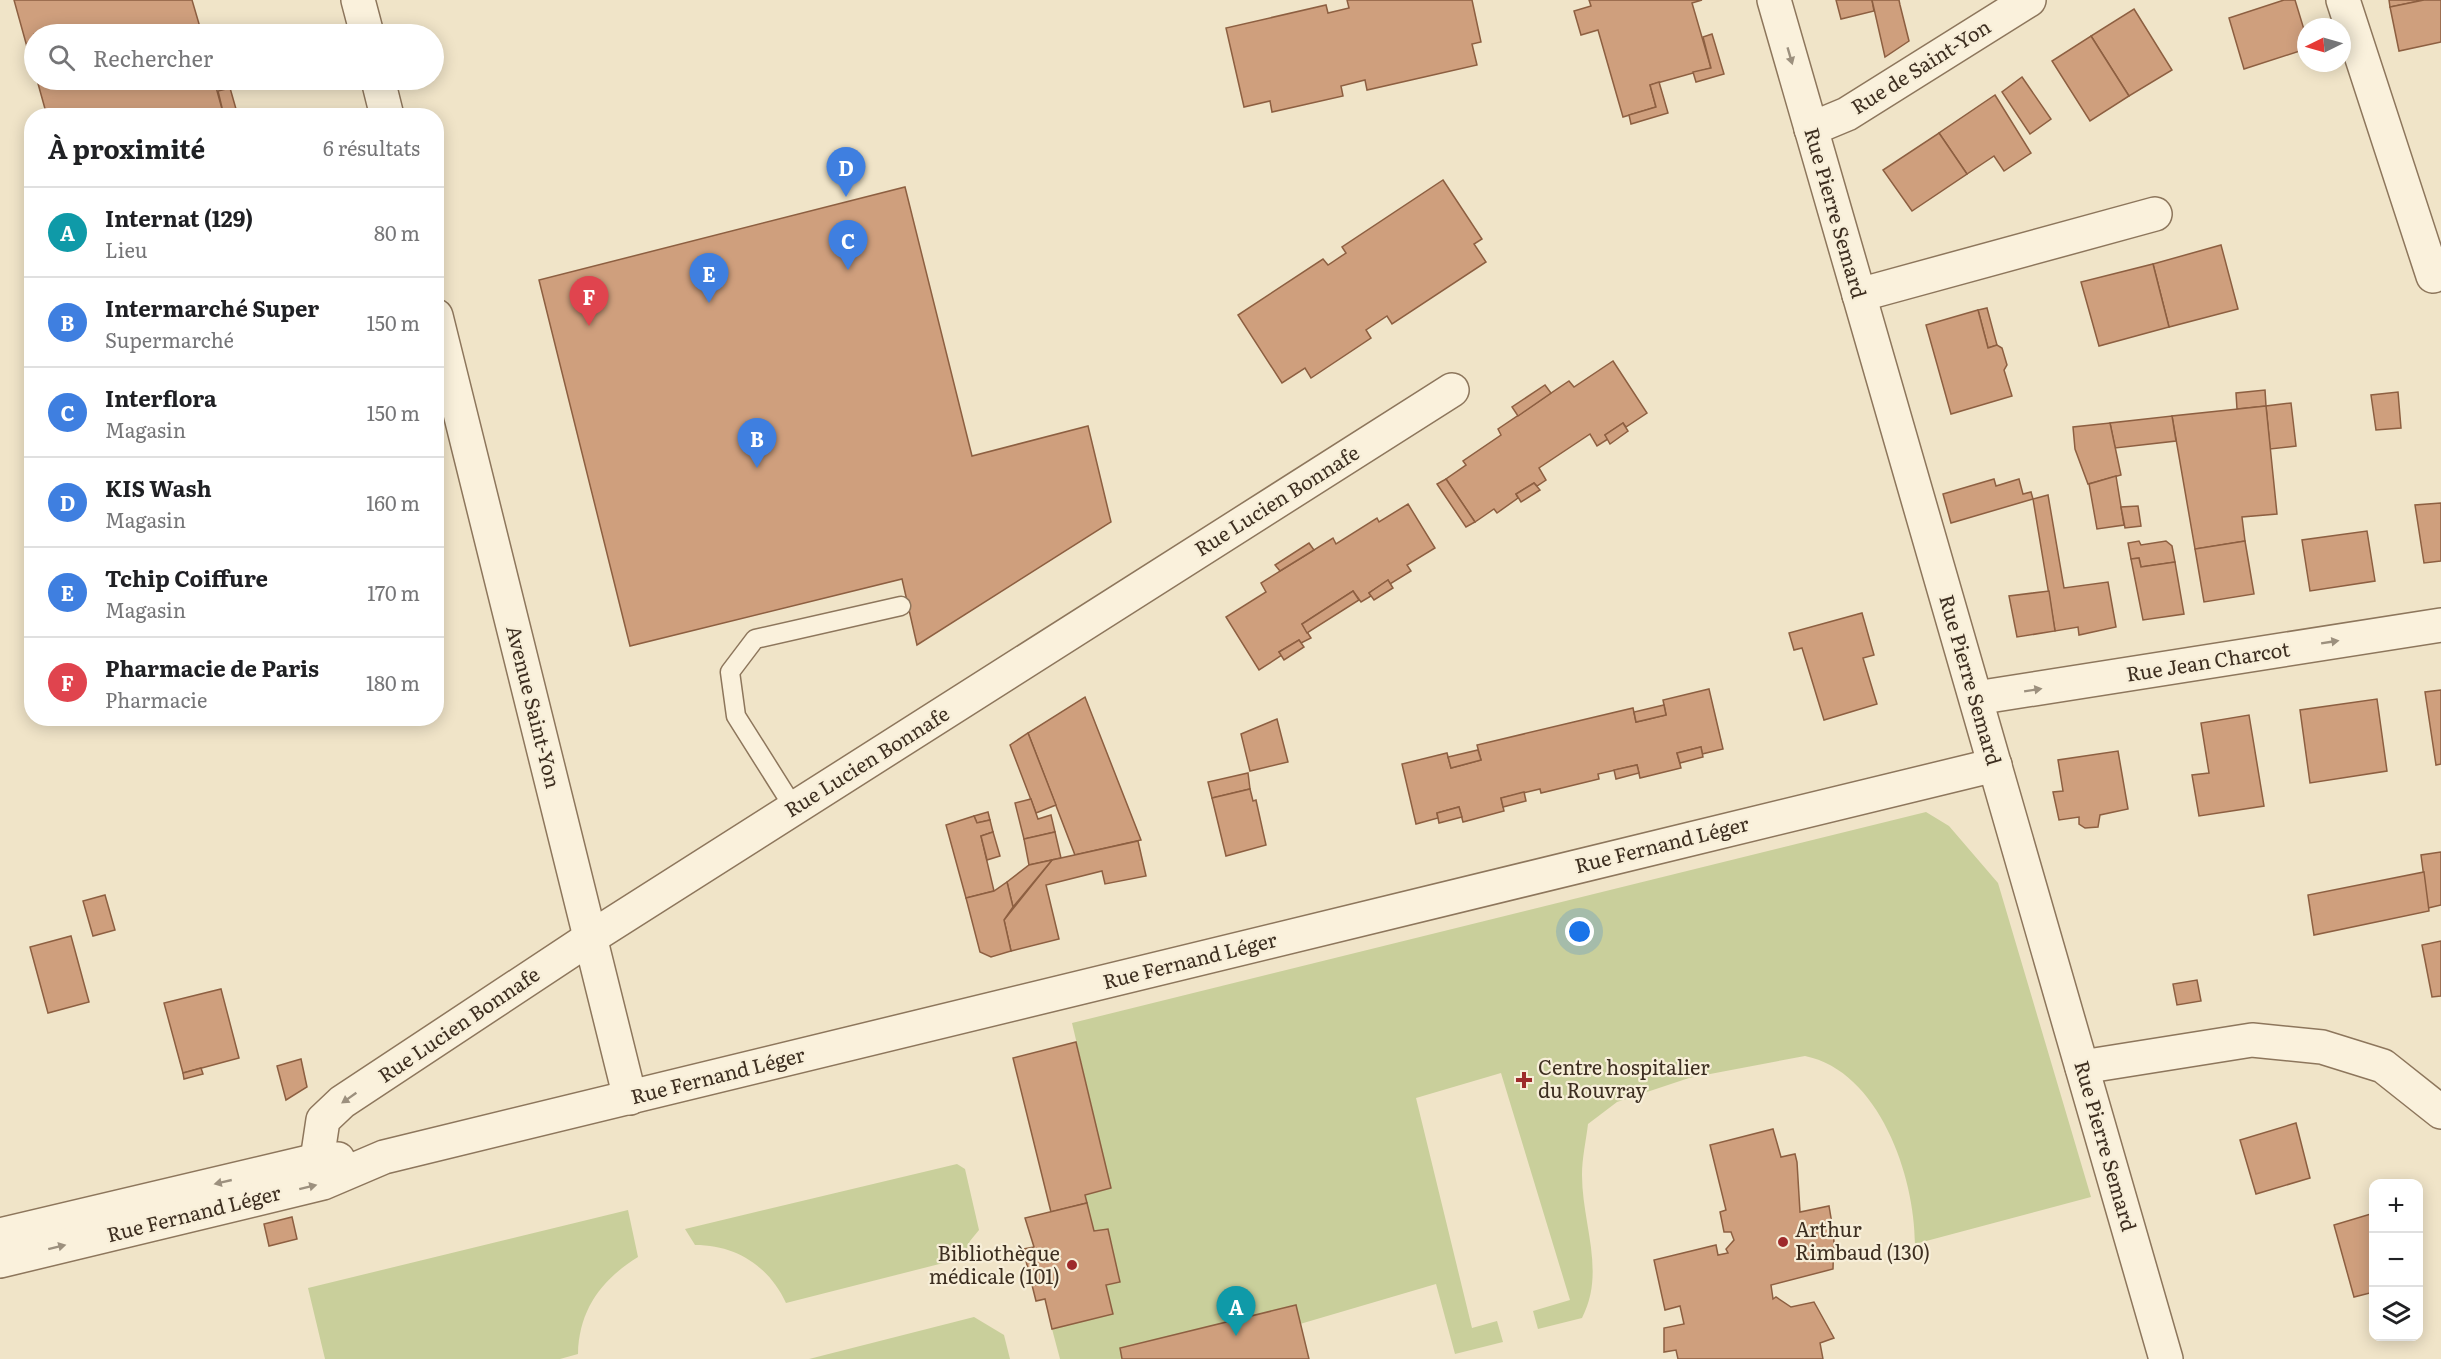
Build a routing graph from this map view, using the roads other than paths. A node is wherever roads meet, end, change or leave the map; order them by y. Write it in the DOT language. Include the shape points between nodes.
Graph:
graph roads {
  1 [pos="358,0"];
  2 [pos="1774,0"];
  3 [pos="2029,0"];
  4 [pos="2343,0"];
  5 [pos="364,24"];
  6 [pos="380,90"];
  7 [pos="385,108"];
  8 [pos="1811,129"];
  9 [pos="2155,214"];
  10 [pos="2433,276"];
  11 [pos="1859,296"];
  12 [pos="444,348"];
  13 [pos="1452,390"];
  14 [pos="901,606"];
  15 [pos="2441,625"];
  16 [pos="1976,698"];
  17 [pos="1995,765"];
  18 [pos="794,808"];
  19 [pos="590,938"];
  20 [pos="2082,1067"];
  21 [pos="630,1098"];
  22 [pos="2441,1112"];
  23 [pos="384,1157"];
  24 [pos="317,1160"];
  25 [pos="0,1235"];
  26 [pos="0,1261"];
  27 [pos="2166,1359"];
  1 -- 5 [label="street"];
  2 -- 8 [label="street, Rue Pierre Semard, one-way"];
  3 -- 8 [label="street, Rue de Saint-Yon" via="1847,114"];
  4 -- 10 [label="street"];
  6 -- 7 [label="street"];
  8 -- 11 [label="street, Rue Pierre Semard"];
  9 -- 11 [label="street"];
  11 -- 16 [label="street, Rue Pierre Semard"];
  12 -- 19 [label="street, Avenue Saint-Yon"];
  13 -- 18 [label="street, Rue Lucien Bonnafe"];
  14 -- 18 [label="lane" via="755,639 730,672 736,716"];
  16 -- 15 [label="street, Rue Jean Charcot, one-way"];
  16 -- 17 [label="street, Rue Pierre Semard"];
  17 -- 20 [label="street, Rue Pierre Semard"];
  17 -- 21 [label="street, Rue Fernand Léger"];
  18 -- 19 [label="street, Rue Lucien Bonnafe"];
  19 -- 21 [label="street, Avenue Saint-Yon"];
  19 -- 24 [label="street, Rue Lucien Bonnafe, one-way" via="342,1102 323,1120"];
  20 -- 22 [label="street" via="2252,1040 2322,1047 2383,1066"];
  20 -- 27 [label="street, Rue Pierre Semard"];
  21 -- 23 [label="street, Rue Fernand Léger"];
  23 -- 24 [label="street, Rue Fernand Léger"];
  26 -- 23 [label="street, Rue Fernand Léger, one-way" via="323,1183"];
  24 -- 25 [label="street, Rue Fernand Léger, one-way"];
}
